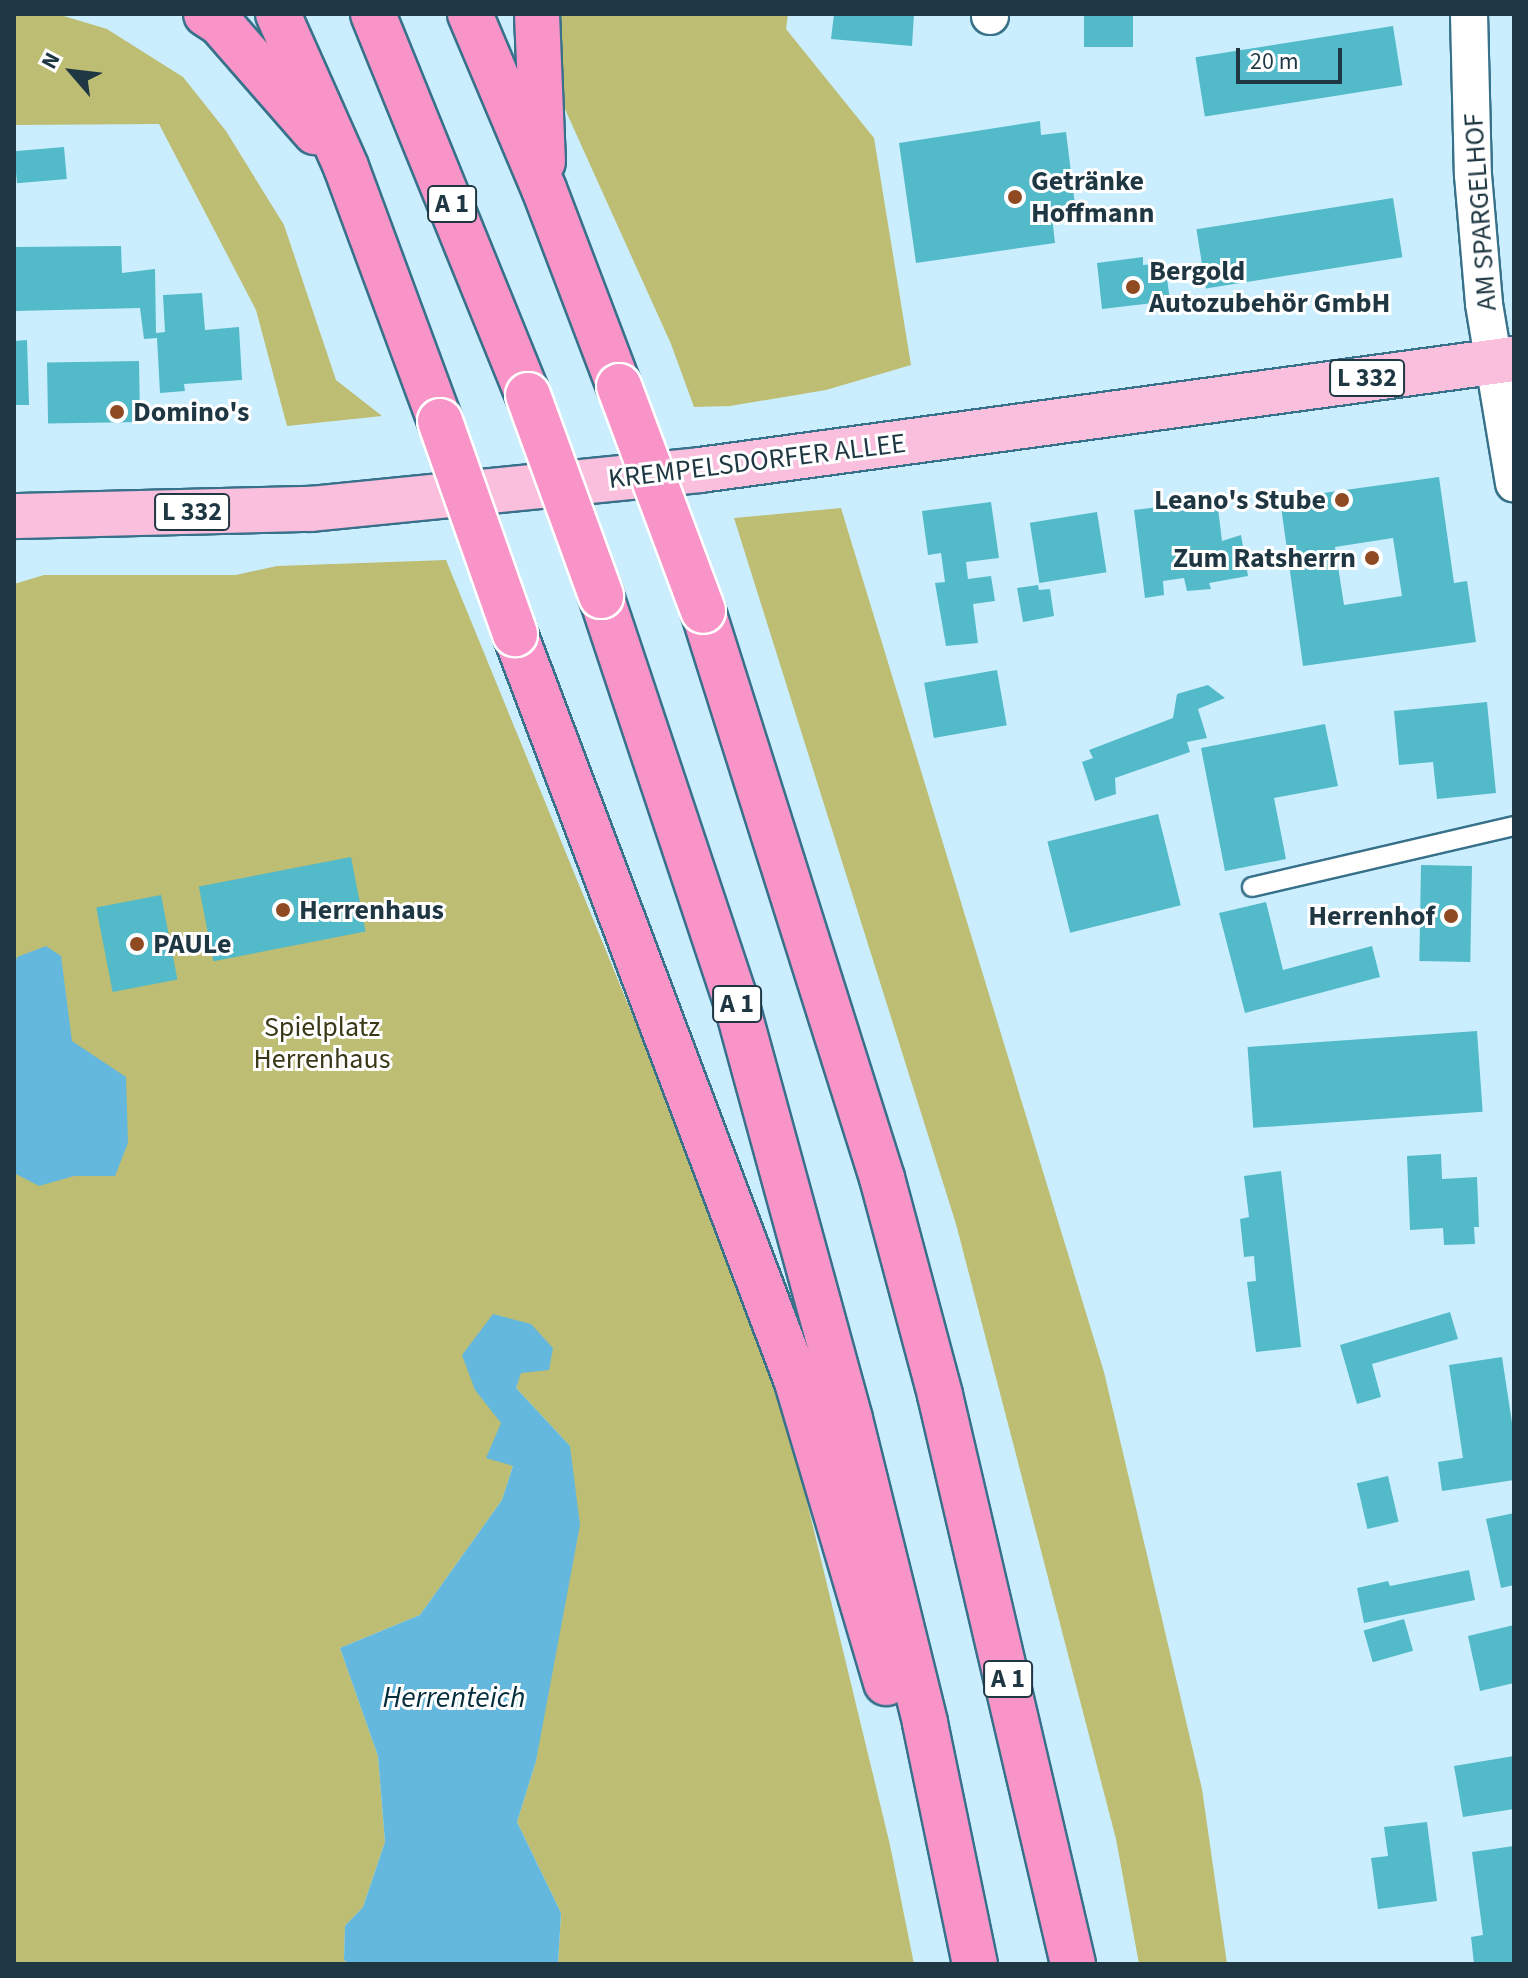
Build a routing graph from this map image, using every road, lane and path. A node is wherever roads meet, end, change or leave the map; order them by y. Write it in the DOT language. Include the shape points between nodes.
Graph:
graph roads {
  1 [pos="206,14"];
  2 [pos="278,14"];
  3 [pos="373,14"];
  4 [pos="470,14"];
  5 [pos="537,14"];
  6 [pos="1469,14"];
  7 [pos="346,167"];
  8 [pos="544,189"];
  9 [pos="1505,360"];
  10 [pos="1514,484"];
  11 [pos="14,516"];
  12 [pos="1514,826"];
  13 [pos="1252,887"];
  14 [pos="972,1964"];
  15 [pos="1073,1964"];
  1 -- 7 [label="highway" via="220,23"];
  2 -- 7 [label="highway"];
  3 -- 14 [label="highway, A 1, bridge" via="528,395 601,596 740,1017 854,1434 925,1723"];
  4 -- 8 [label="highway, A 1"];
  5 -- 8 [label="highway"];
  6 -- 9 [label="street, AM SPARGELHOF" via="1473,175 1484,304"];
  7 -- 14 [label="highway, bridge" via="515,634 797,1382"];
  8 -- 15 [label="highway, A 1, bridge" via="703,611 882,1178 940,1395"];
  9 -- 10 [label="street, AM SPARGELHOF"];
  9 -- 11 [label="main road, KREMPELSDORFER ALLEE / L 332" via="685,472 311,509"];
  12 -- 13 [label="lane"];
}
